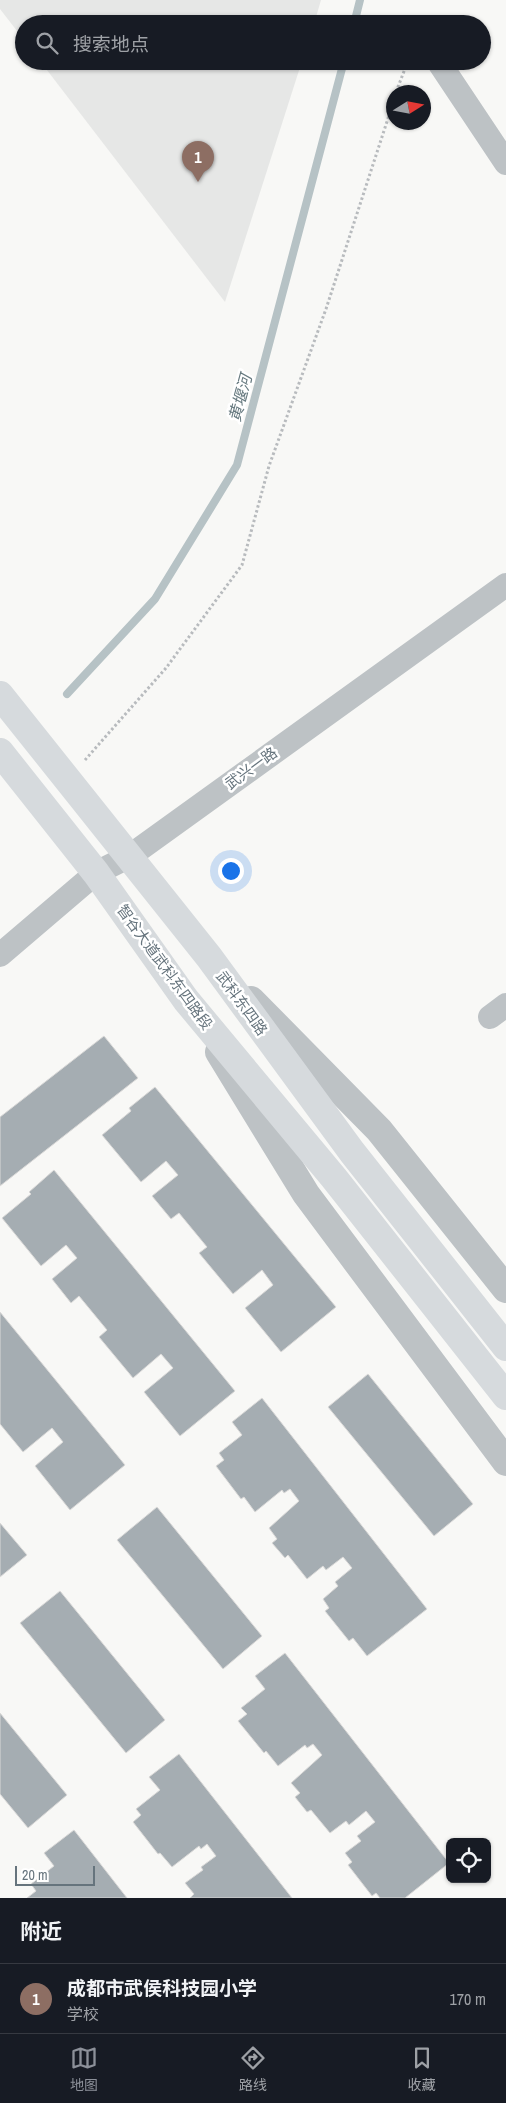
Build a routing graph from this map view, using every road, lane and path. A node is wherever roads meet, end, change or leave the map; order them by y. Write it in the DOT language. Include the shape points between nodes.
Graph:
graph roads {
  1 [pos="405,70"];
  2 [pos="444,70"];
  3 [pos="399,85"];
  4 [pos="386,125"];
  5 [pos="506,162"];
  6 [pos="506,585"];
  7 [pos="0,695"];
  8 [pos="0,752"];
  9 [pos="68,779"];
  10 [pos="130,856"];
  11 [pos="96,873"];
  12 [pos="0,955"];
  13 [pos="208,956"];
  14 [pos="186,1000"];
  15 [pos="506,1289"];
  16 [pos="506,1347"];
  17 [pos="506,1396"];
  18 [pos="506,1462"];
  1 -- 3 [label="path"];
  2 -- 5 [label="street"];
  4 -- 9 [label="path" via="326,309 268,466 242,565 166,668"];
  6 -- 10 [label="street, 武兴一路"];
  7 -- 9 [label="main road"];
  8 -- 11 [label="main road, 智谷大道武科东四路段"];
  9 -- 10 [label="main road"];
  10 -- 11 [label="street, 武兴一路"];
  10 -- 13 [label="main road, 武科东四路"];
  11 -- 12 [label="street, 武兴一路"];
  11 -- 14 [label="main road, 智谷大道武科东四路段"];
  13 -- 15 [label="street" via="379,1130"];
  13 -- 16 [label="main road, 武科东四路" via="352,1152"];
  14 -- 17 [label="main road, 智谷大道武科东四路段" via="334,1178"];
  14 -- 18 [label="street" via="306,1194"];
}
